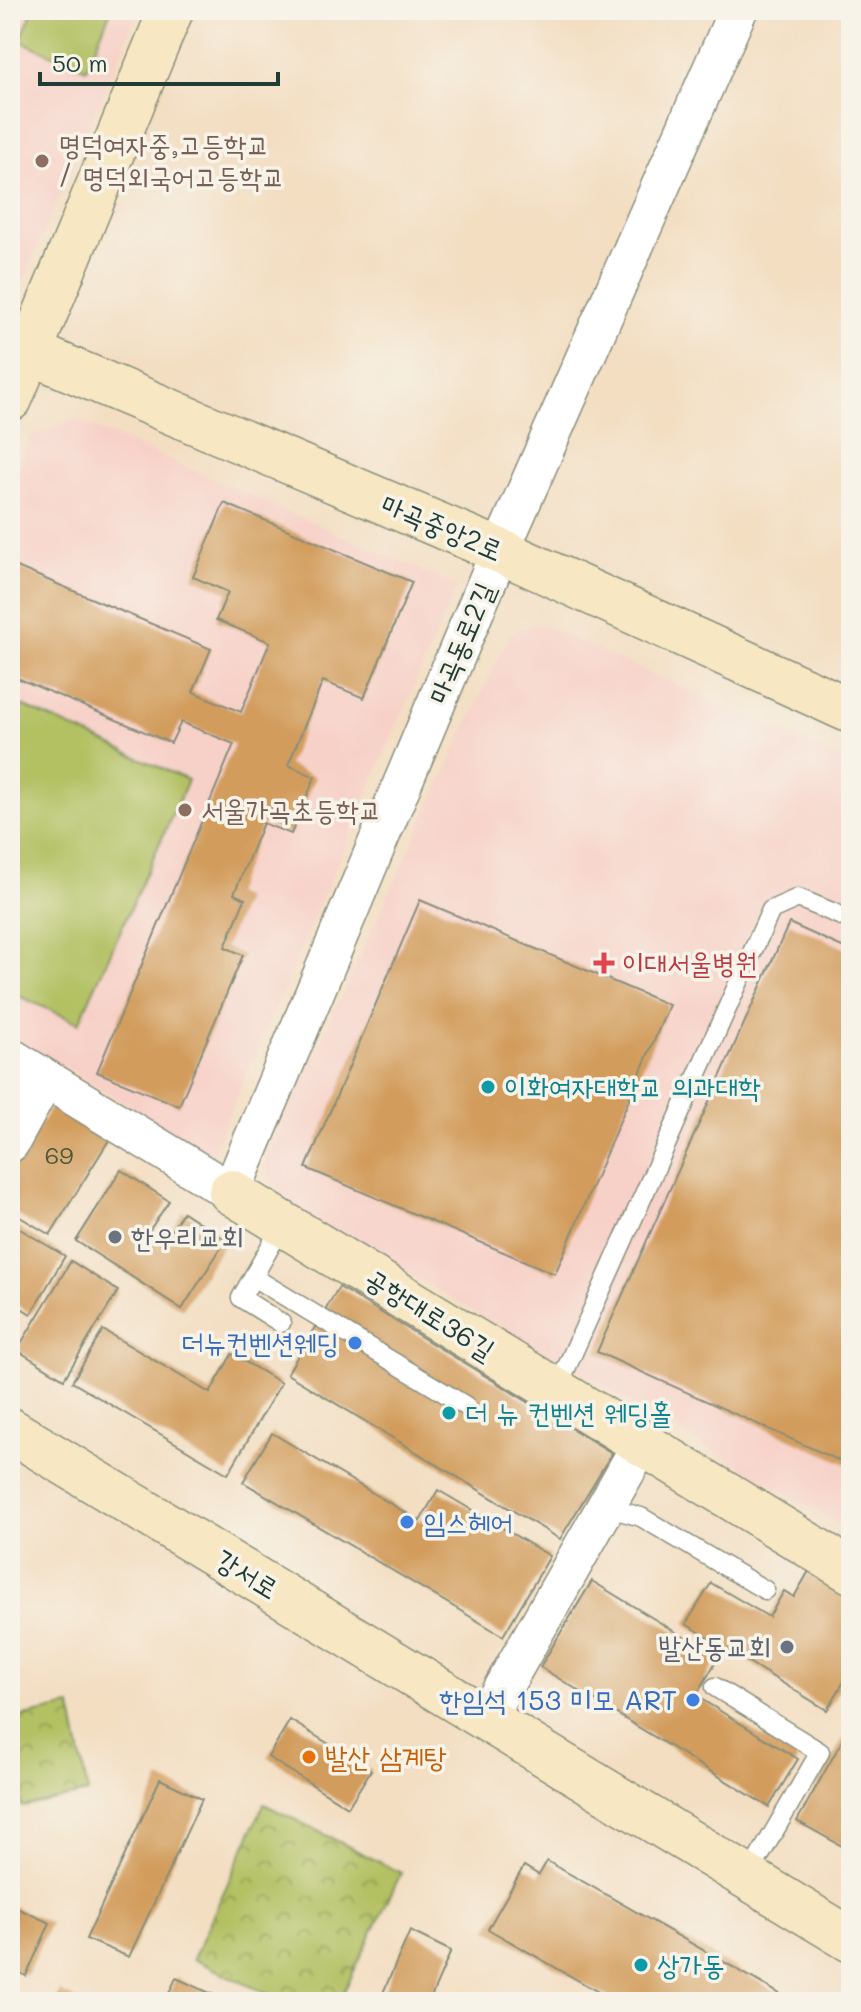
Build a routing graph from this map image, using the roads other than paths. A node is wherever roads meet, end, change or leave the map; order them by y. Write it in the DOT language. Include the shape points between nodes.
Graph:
graph roads {
  1 [pos="171,10"];
  2 [pos="738,10"];
  3 [pos="30,352"];
  4 [pos="10,399"];
  5 [pos="500,551"];
  6 [pos="851,711"];
  7 [pos="851,920"];
  8 [pos="10,1057"];
  9 [pos="45,1079"];
  10 [pos="10,1143"];
  11 [pos="231,1192"];
  12 [pos="283,1224"];
  13 [pos="253,1277"];
  14 [pos="281,1323"];
  15 [pos="556,1391"];
  16 [pos="466,1406"];
  17 [pos="10,1430"];
  18 [pos="642,1443"];
  19 [pos="606,1507"];
  20 [pos="851,1571"];
  21 [pos="765,1590"];
  22 [pos="715,1687"];
  23 [pos="485,1719"];
  24 [pos="747,1878"];
  25 [pos="851,1940"];
  1 -- 3 [label="street"];
  2 -- 5 [label="street, 마곡동로2길"];
  3 -- 4 [label="street"];
  3 -- 5 [label="street, 마곡중앙2로"];
  5 -- 6 [label="street, 마곡중앙2로"];
  5 -- 11 [label="street, 마곡동로2길"];
  7 -- 15 [label="lane" via="798,898 771,910"];
  8 -- 9 [label="street, 공항대로36길"];
  9 -- 10 [label="street"];
  9 -- 11 [label="street, 공항대로36길"];
  11 -- 12 [label="street, 공항대로36길"];
  12 -- 13 [label="lane"];
  12 -- 15 [label="street, 공항대로36길"];
  13 -- 14 [label="lane" via="241,1298"];
  13 -- 16 [label="lane"];
  15 -- 18 [label="street, 공항대로36길"];
  17 -- 23 [label="street, 강서로"];
  18 -- 19 [label="street"];
  18 -- 20 [label="street, 공항대로36길"];
  19 -- 21 [label="lane" via="641,1517"];
  19 -- 23 [label="street"];
  22 -- 24 [label="lane" via="820,1752"];
  23 -- 24 [label="street, 강서로"];
  24 -- 25 [label="street, 강서로"];
}
